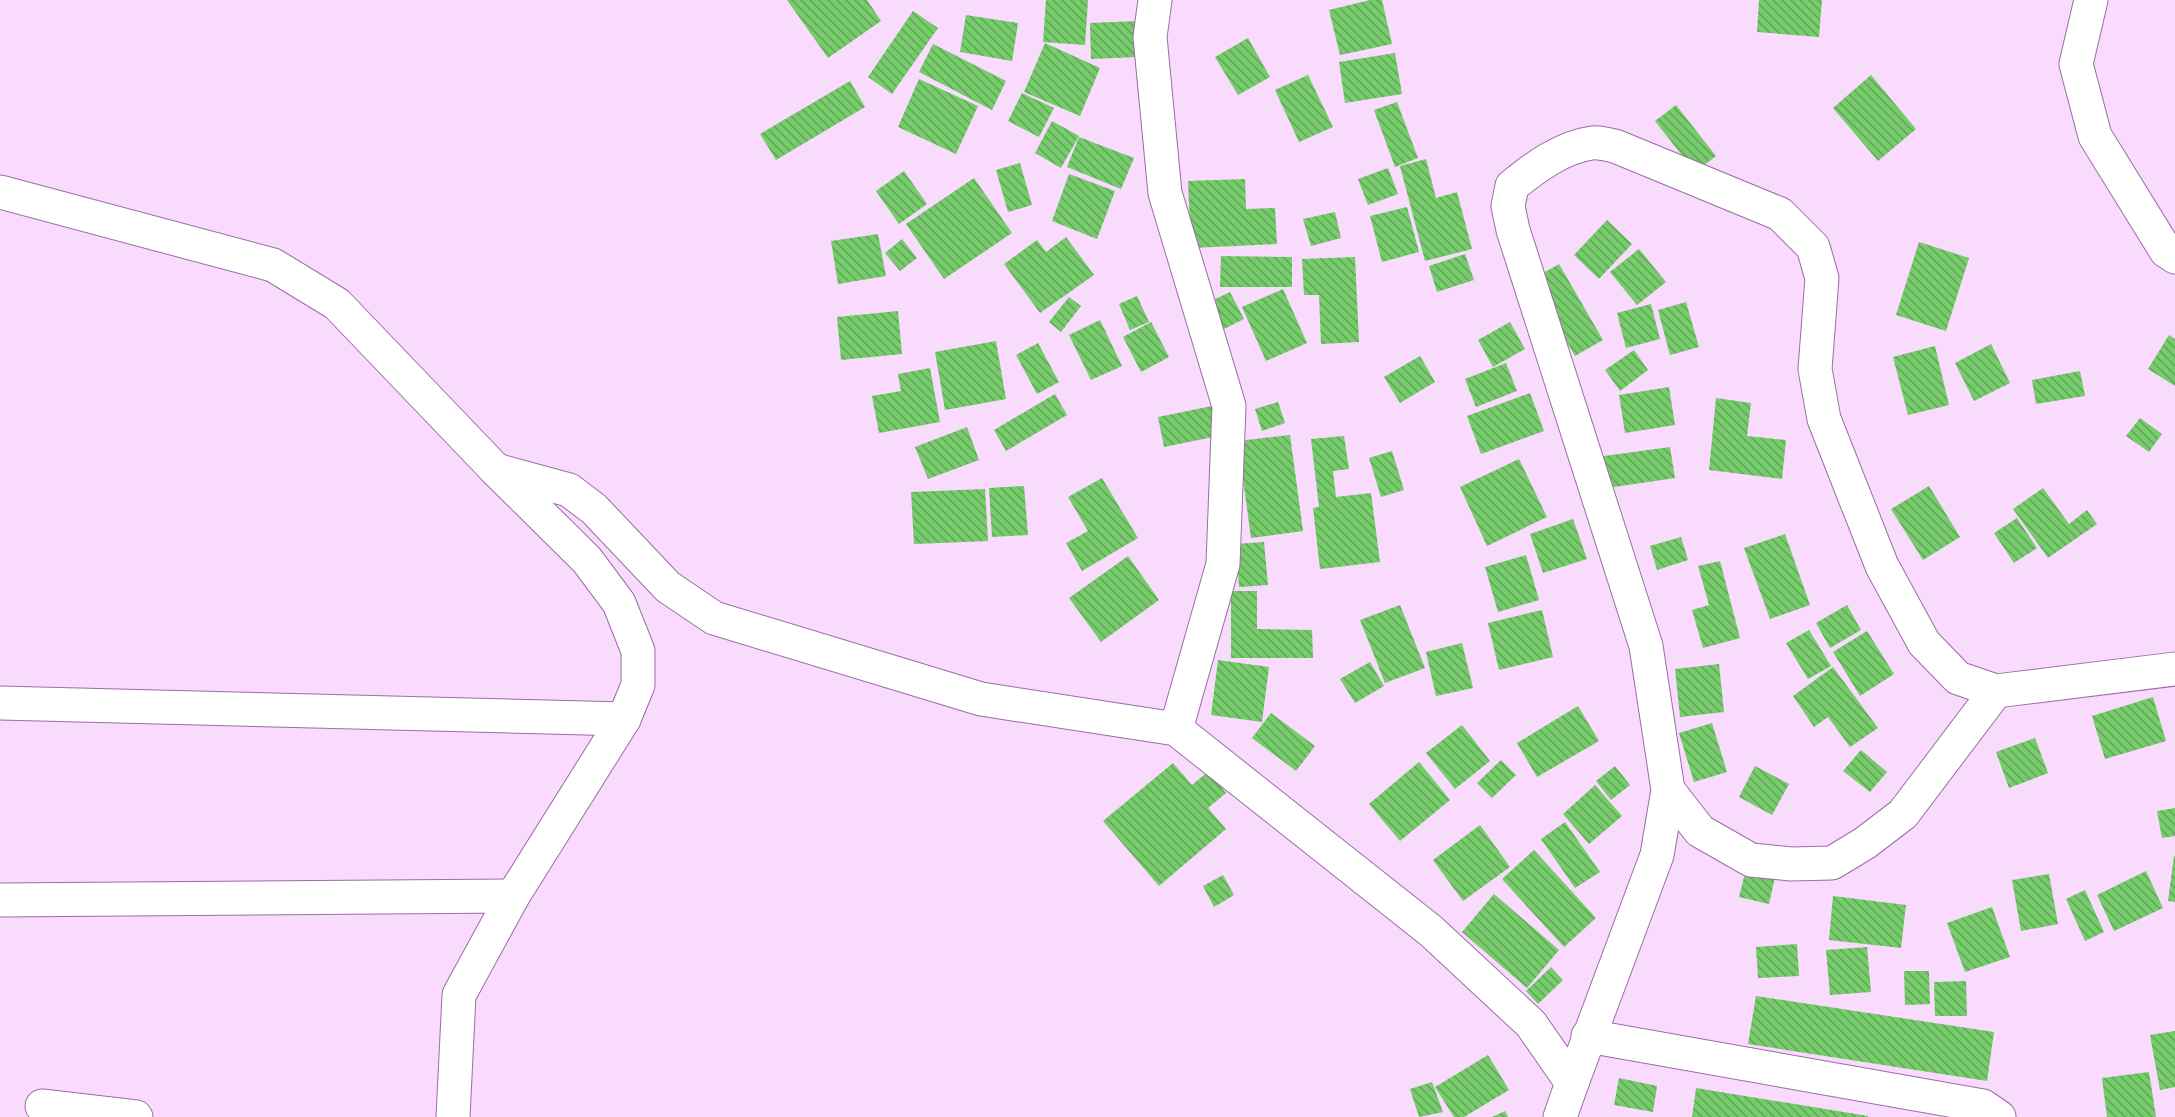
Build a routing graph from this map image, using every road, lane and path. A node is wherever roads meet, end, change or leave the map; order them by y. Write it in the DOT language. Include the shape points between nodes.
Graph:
graph roads {
  1 [pos="1155,0"];
  2 [pos="2091,0"];
  3 [pos="0,192"];
  4 [pos="2175,257"];
  5 [pos="496,470"];
  6 [pos="2175,669"];
  7 [pos="1996,691"];
  8 [pos="0,703"];
  9 [pos="624,719"];
  10 [pos="1176,729"];
  11 [pos="1668,790"];
  12 [pos="513,896"];
  13 [pos="0,900"];
  14 [pos="1588,1036"];
  15 [pos="1572,1083"];
  16 [pos="42,1106"];
  17 [pos="136,1117"];
  18 [pos="453,1117"];
  19 [pos="1560,1117"];
  20 [pos="1999,1117"];
  1 -- 10 [label="street" via="1150,37 1165,193 1229,406 1223,564"];
  2 -- 4 [label="street" via="2076,64 2095,136 2166,251"];
  3 -- 5 [label="street" via="273,265 337,304"];
  5 -- 9 [label="street" via="587,560 620,603 638,651 638,685"];
  5 -- 10 [label="street" via="569,490 594,509 668,587 714,618 981,699"];
  6 -- 7 [label="street"];
  7 -- 11 [label="street" via="1904,814 1832,863 1751,860 1700,831"];
  7 -- 11 [label="street" via="1958,678 1924,643 1882,566 1824,419 1815,369 1822,278 1813,247 1779,214 1616,146 1593,143 1564,152 1531,171 1512,186 1508,206 1512,230 1646,646"];
  8 -- 9 [label="street"];
  9 -- 12 [label="street"];
  10 -- 15 [label="street" via="1431,931 1531,1024"];
  11 -- 14 [label="street" via="1657,855"];
  12 -- 13 [label="street"];
  12 -- 18 [label="street" via="459,996"];
  14 -- 15 [label="street"];
  14 -- 20 [label="street" via="1983,1106"];
  15 -- 19 [label="street"];
  16 -- 17 [label="street"];
}
